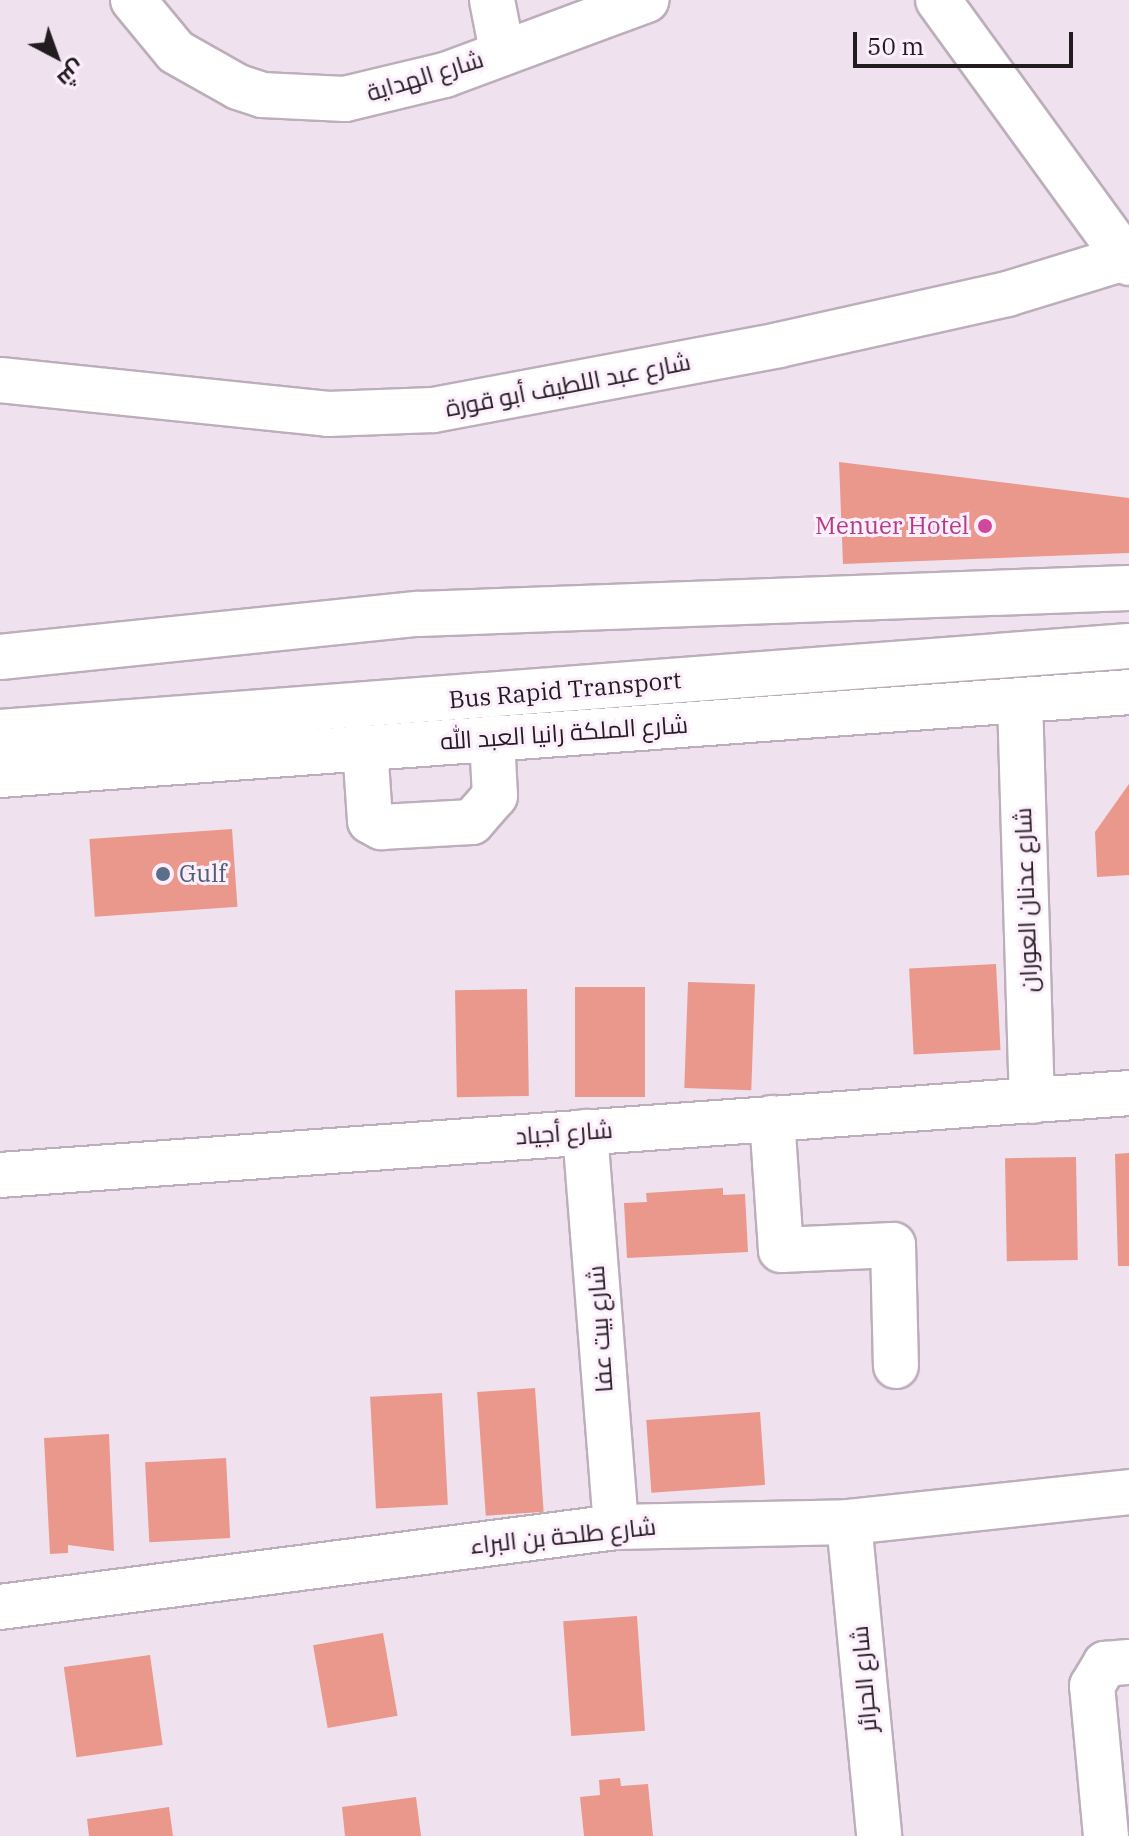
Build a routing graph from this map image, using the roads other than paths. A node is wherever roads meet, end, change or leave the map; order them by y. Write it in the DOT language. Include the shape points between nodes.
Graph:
graph roads {
  1 [pos="133,0"];
  2 [pos="492,0"];
  3 [pos="647,0"];
  4 [pos="938,0"];
  5 [pos="502,51"];
  6 [pos="1127,260"];
  7 [pos="0,380"];
  8 [pos="1129,588"];
  9 [pos="1129,635"];
  10 [pos="1129,646"];
  11 [pos="0,657"];
  12 [pos="1129,692"];
  13 [pos="1020,700"];
  14 [pos="0,718"];
  15 [pos="0,732"];
  16 [pos="492,738"];
  17 [pos="365,747"];
  18 [pos="0,775"];
  19 [pos="1129,1093"];
  20 [pos="1032,1101"];
  21 [pos="772,1118"];
  22 [pos="585,1132"];
  23 [pos="0,1175"];
  24 [pos="896,1366"];
  25 [pos="1129,1492"];
  26 [pos="849,1522"];
  27 [pos="616,1527"];
  28 [pos="0,1607"];
  29 [pos="1129,1662"];
  30 [pos="879,1836"];
  31 [pos="1106,1836"];
  1 -- 5 [label="street, شارع الهداية" via="176,52 262,95 383,93"];
  2 -- 5 [label="street"];
  3 -- 5 [label="street, شارع الهداية"];
  4 -- 6 [label="street"];
  6 -- 7 [label="street, شارع عبد اللطيف أبو قورة" via="1007,294 779,345 433,410 328,414"];
  8 -- 11 [label="street" via="419,614"];
  9 -- 14 [label="street, Bus Rapid Transport"];
  10 -- 15 [label="street, Bus Rapid Transport"];
  12 -- 13 [label="street, شارع الملكة رانيا العبد الله"];
  13 -- 16 [label="street, شارع الملكة رانيا العبد الله"];
  13 -- 20 [label="street, شارع عدنان العوران"];
  16 -- 17 [label="street, شارع الملكة رانيا العبد الله"];
  16 -- 17 [label="street" via="495,796 472,822 381,827 370,821"];
  17 -- 18 [label="street, شارع الملكة رانيا العبد الله"];
  19 -- 20 [label="street, شارع أجياد"];
  20 -- 21 [label="street, شارع أجياد"];
  21 -- 22 [label="street, شارع أجياد"];
  21 -- 24 [label="street" via="781,1250 893,1245"];
  22 -- 23 [label="street, شارع أجياد"];
  22 -- 27 [label="street, شارع بيت عفا"];
  25 -- 26 [label="street, شارع طلحة بن البراء"];
  26 -- 27 [label="street, شارع طلحة بن البراء"];
  26 -- 30 [label="street, شارع الحرائر"];
  27 -- 28 [label="street, شارع طلحة بن البراء"];
  29 -- 31 [label="street" via="1105,1664 1092,1686"];
}
